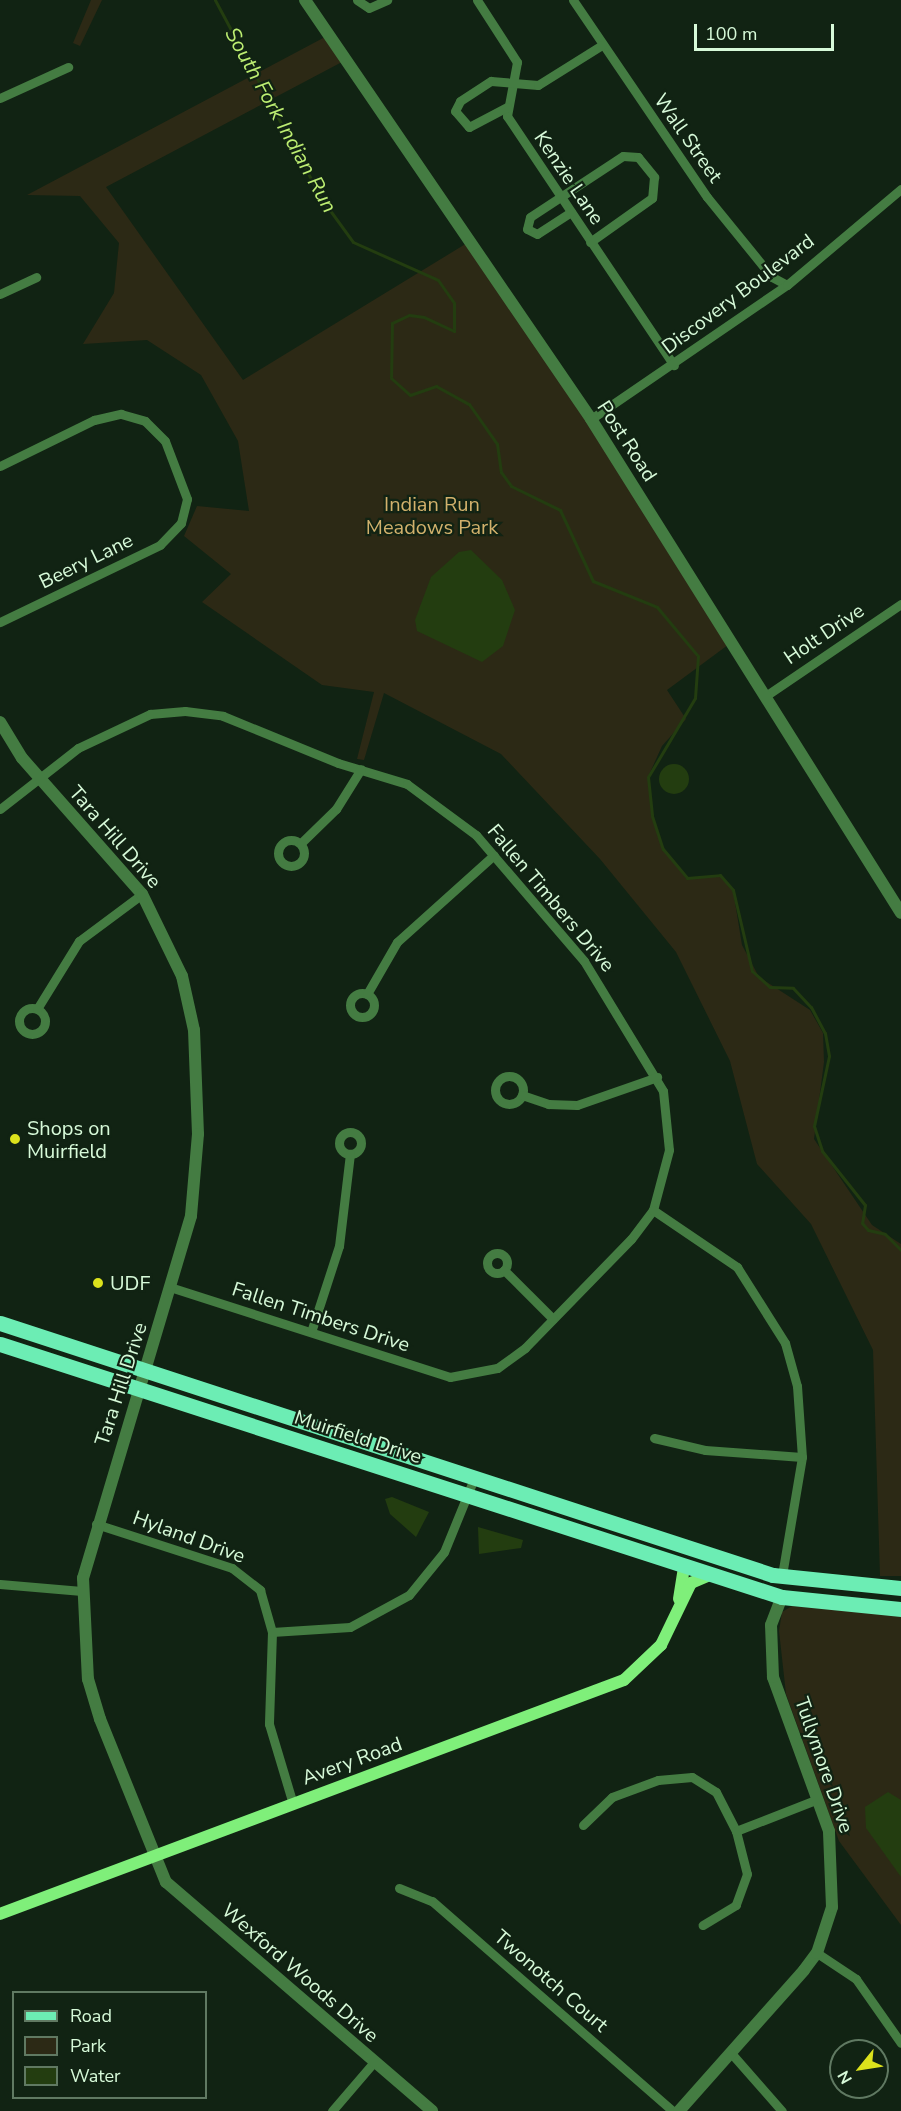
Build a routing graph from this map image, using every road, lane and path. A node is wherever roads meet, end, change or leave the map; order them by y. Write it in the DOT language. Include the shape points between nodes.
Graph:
graph roads {
  1 [pos="305,0"];
  2 [pos="357,0"];
  3 [pos="387,0"];
  4 [pos="477,0"];
  5 [pos="573,0"];
  6 [pos="602,45"];
  7 [pos="68,67"];
  8 [pos="512,83"];
  9 [pos="0,98"];
  10 [pos="507,107"];
  11 [pos="901,189"];
  12 [pos="560,197"];
  13 [pos="571,212"];
  14 [pos="590,242"];
  15 [pos="36,277"];
  16 [pos="787,285"];
  17 [pos="0,294"];
  18 [pos="674,365"];
  19 [pos="591,418"];
  20 [pos="0,466"];
  21 [pos="901,604"];
  22 [pos="0,622"];
  23 [pos="767,695"];
  24 [pos="0,722"];
  25 [pos="361,769"];
  26 [pos="37,776"];
  27 [pos="0,808"];
  28 [pos="301,843"];
  29 [pos="494,855"];
  30 [pos="142,894"];
  31 [pos="901,913"];
  32 [pos="368,994"];
  33 [pos="37,1009"];
  34 [pos="657,1077"];
  35 [pos="522,1095"];
  36 [pos="350,1154"];
  37 [pos="653,1210"];
  38 [pos="504,1270"];
  39 [pos="173,1288"];
  40 [pos="553,1319"];
  41 [pos="0,1323"];
  42 [pos="311,1332"];
  43 [pos="0,1344"];
  44 [pos="146,1369"];
  45 [pos="140,1388"];
  46 [pos="654,1438"];
  47 [pos="802,1457"];
  48 [pos="475,1476"];
  49 [pos="468,1495"];
  50 [pos="96,1524"];
  51 [pos="684,1567"];
  52 [pos="706,1574"];
  53 [pos="782,1575"];
  54 [pos="0,1584"];
  55 [pos="82,1591"];
  56 [pos="782,1597"];
  57 [pos="900,1597"];
  58 [pos="679,1600"];
  59 [pos="272,1632"];
  60 [pos="818,1799"];
  61 [pos="293,1804"];
  62 [pos="583,1825"];
  63 [pos="736,1831"];
  64 [pos="152,1857"];
  65 [pos="399,1888"];
  66 [pos="0,1914"];
  67 [pos="703,1925"];
  68 [pos="817,1953"];
  69 [pos="901,2043"];
  70 [pos="731,2053"];
  71 [pos="374,2062"];
  72 [pos="332,2111"];
  73 [pos="432,2111"];
  74 [pos="673,2111"];
  75 [pos="679,2111"];
  76 [pos="782,2111"];
  1 -- 19 [label="street, Post Road"];
  2 -- 3 [label="street" via="369,8"];
  4 -- 8 [label="street" via="517,62"];
  5 -- 6 [label="street, Wall Street"];
  6 -- 8 [label="street" via="538,85"];
  6 -- 16 [label="street, Wall Street" via="707,197 772,277"];
  7 -- 9 [label="street"];
  8 -- 10 [label="street"];
  8 -- 10 [label="street" via="491,81 460,101 456,118 469,127 477,126"];
  10 -- 12 [label="street, Kenzie Lane" via="507,116"];
  11 -- 16 [label="street, Discovery Boulevard"];
  12 -- 13 [label="street, Kenzie Lane"];
  12 -- 13 [label="street" via="530,217 527,229 537,234"];
  12 -- 14 [label="street" via="623,156 638,157 654,177 652,198"];
  13 -- 14 [label="street, Kenzie Lane"];
  14 -- 18 [label="street, Kenzie Lane"];
  15 -- 17 [label="street"];
  16 -- 18 [label="street, Discovery Boulevard"];
  18 -- 19 [label="street, Discovery Boulevard"];
  19 -- 23 [label="street, Post Road"];
  20 -- 22 [label="street, Beery Lane" via="100,418 132,416 155,429 183,478 187,499 181,523 160,545"];
  21 -- 23 [label="street, Holt Drive"];
  23 -- 31 [label="street, Post Road"];
  24 -- 26 [label="street, Tara Hill Drive"];
  25 -- 26 [label="street, Fallen Timbers Drive" via="223,716 185,711 150,714 116,729"];
  25 -- 28 [label="street" via="336,809"];
  25 -- 29 [label="street, Fallen Timbers Drive" via="427,797 456,815"];
  26 -- 27 [label="street, Fallen Timbers Drive"];
  26 -- 30 [label="street, Tara Hill Drive"];
  29 -- 32 [label="street" via="397,942"];
  29 -- 34 [label="street, Fallen Timbers Drive" via="584,961"];
  30 -- 33 [label="street" via="80,941"];
  30 -- 39 [label="street, Tara Hill Drive" via="182,976 197,1070 195,1196"];
  34 -- 35 [label="street" via="577,1105 548,1104"];
  34 -- 37 [label="street, Fallen Timbers Drive" via="669,1150"];
  36 -- 42 [label="street" via="339,1246"];
  37 -- 40 [label="street, Fallen Timbers Drive"];
  37 -- 47 [label="street" via="719,1251 766,1305 785,1343 797,1386"];
  38 -- 40 [label="street"];
  39 -- 42 [label="street, Fallen Timbers Drive"];
  39 -- 44 [label="street, Tara Hill Drive"];
  40 -- 42 [label="street, Fallen Timbers Drive" via="513,1359 467,1377 435,1373"];
  41 -- 44 [label="main road, Muirfield Drive"];
  43 -- 45 [label="main road, Muirfield Drive"];
  44 -- 45 [label="street, Tara Hill Drive"];
  44 -- 48 [label="main road, Muirfield Drive"];
  45 -- 49 [label="main road, Muirfield Drive"];
  45 -- 50 [label="street, Tara Hill Drive"];
  46 -- 47 [label="street" via="705,1450"];
  47 -- 53 [label="street"];
  48 -- 49 [label="street"];
  48 -- 53 [label="main road, Muirfield Drive"];
  49 -- 51 [label="main road, Muirfield Drive"];
  49 -- 59 [label="street" via="436,1565 394,1606 328,1632"];
  50 -- 55 [label="street, Tara Hill Drive"];
  50 -- 59 [label="street, Hyland Drive" via="243,1574 267,1601"];
  51 -- 52 [label="main road, Muirfield Drive"];
  51 -- 57 [label="main road" via="702,1561 826,1591"];
  51 -- 58 [label="main road, Avery Road"];
  52 -- 56 [label="main road, Muirfield Drive"];
  52 -- 58 [label="main road, Avery Road" via="695,1579"];
  53 -- 57 [label="main road, Muirfield Drive"];
  54 -- 55 [label="street"];
  55 -- 64 [label="street, Tara Hill Drive" via="88,1679"];
  56 -- 57 [label="main road, Muirfield Drive"];
  56 -- 60 [label="street, Tullymore Drive" via="771,1625 773,1677"];
  58 -- 61 [label="main road, Avery Road" via="662,1645 624,1680"];
  59 -- 61 [label="street, Hyland Drive" via="269,1724"];
  60 -- 63 [label="street"];
  60 -- 68 [label="street, Tullymore Drive" via="829,1831 835,1884"];
  61 -- 64 [label="main road, Avery Road"];
  62 -- 63 [label="street" via="612,1797 676,1776 692,1777 716,1792"];
  63 -- 67 [label="street" via="745,1857 746,1886 736,1905"];
  64 -- 66 [label="main road, Avery Road"];
  64 -- 71 [label="street, Wexford Woods Drive" via="172,1888"];
  65 -- 74 [label="street, Twonotch Court" via="432,1901"];
  68 -- 69 [label="street" via="856,1979"];
  68 -- 70 [label="street, Tullymore Drive"];
  70 -- 75 [label="street, Tullymore Drive"];
  70 -- 76 [label="street"];
  71 -- 72 [label="street"];
  71 -- 73 [label="street, Wexford Woods Drive"];
}
